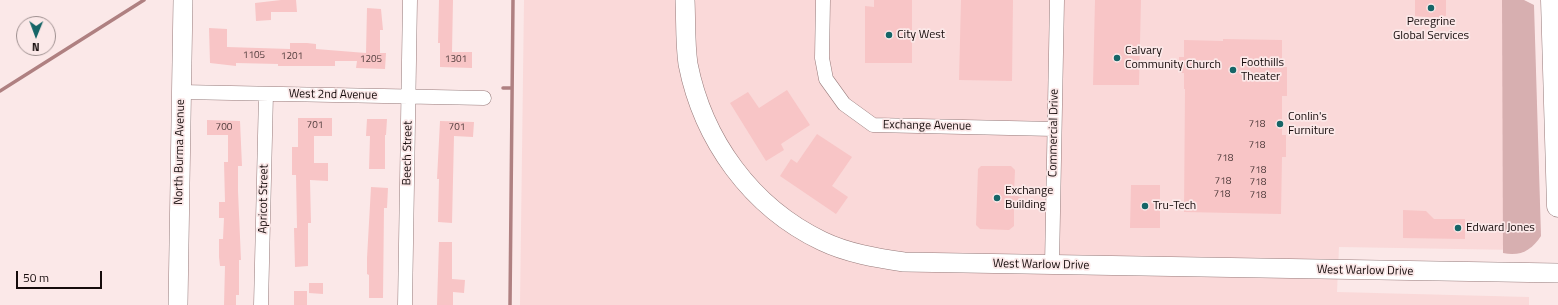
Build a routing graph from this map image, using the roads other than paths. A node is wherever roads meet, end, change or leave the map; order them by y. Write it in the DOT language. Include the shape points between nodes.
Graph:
graph roads {
  1 [pos="183,0"];
  2 [pos="410,0"];
  3 [pos="685,0"];
  4 [pos="824,0"];
  5 [pos="1057,0"];
  6 [pos="1552,0"];
  7 [pos="181,92"];
  8 [pos="266,94"];
  9 [pos="410,96"];
  10 [pos="484,98"];
  11 [pos="1054,129"];
  12 [pos="1558,206"];
  13 [pos="1052,265"];
  14 [pos="1558,273"];
  15 [pos="178,305"];
  16 [pos="261,305"];
  17 [pos="405,305"];
  1 -- 7 [label="street, North Burma Avenue"];
  2 -- 9 [label="street, Beech Street"];
  3 -- 13 [label="street, West Warlow Drive" via="688,63 699,104 713,136 730,164 751,191 773,210 822,241 873,258 904,262"];
  4 -- 11 [label="street, Exchange Avenue" via="822,58 826,79 844,104 873,125"];
  5 -- 11 [label="street, Commercial Drive"];
  6 -- 12 [label="main road"];
  7 -- 8 [label="street, West 2nd Avenue"];
  7 -- 15 [label="street, North Burma Avenue"];
  8 -- 9 [label="street, West 2nd Avenue"];
  8 -- 16 [label="street, Apricot Street"];
  9 -- 10 [label="street, West 2nd Avenue"];
  9 -- 17 [label="street, Beech Street"];
  11 -- 13 [label="street, Commercial Drive"];
  13 -- 14 [label="street, West Warlow Drive"];
}
